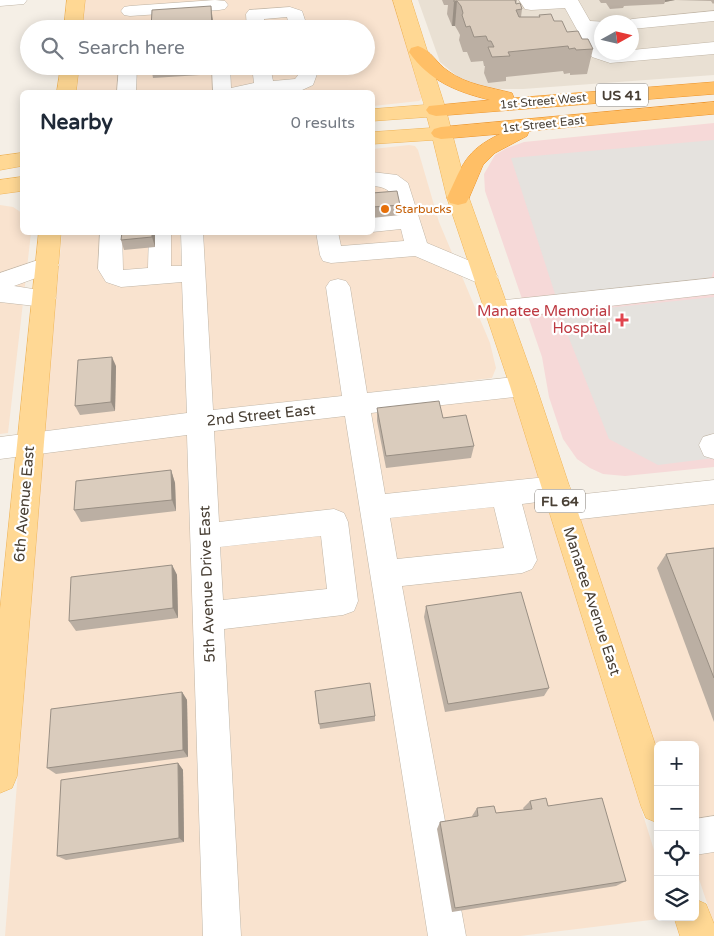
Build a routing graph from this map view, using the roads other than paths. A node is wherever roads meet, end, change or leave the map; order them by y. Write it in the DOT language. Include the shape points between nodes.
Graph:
graph roads {
  1 [pos="18,0"];
  2 [pos="76,0"];
  3 [pos="402,0"];
  4 [pos="0,1"];
  5 [pos="569,1"];
  6 [pos="529,2"];
  7 [pos="219,3"];
  8 [pos="263,6"];
  9 [pos="130,13"];
  10 [pos="714,16"];
  11 [pos="74,20"];
  12 [pos="220,20"];
  13 [pos="255,20"];
  14 [pos="296,20"];
  15 [pos="539,21"];
  16 [pos="639,23"];
  17 [pos="593,26"];
  18 [pos="714,48"];
  19 [pos="418,52"];
  20 [pos="69,75"];
  21 [pos="128,75"];
  22 [pos="221,75"];
  23 [pos="262,75"];
  24 [pos="308,75"];
  25 [pos="264,87"];
  26 [pos="714,88"];
  27 [pos="67,90"];
  28 [pos="127,90"];
  29 [pos="222,90"];
  30 [pos="248,90"];
  31 [pos="531,102"];
  32 [pos="714,108"];
  33 [pos="436,110"];
  34 [pos="375,115"];
  35 [pos="535,125"];
  36 [pos="441,133"];
  37 [pos="375,138"];
  38 [pos="20,160"];
  39 [pos="0,163"];
  40 [pos="375,179"];
  41 [pos="20,184"];
  42 [pos="0,187"];
  43 [pos="458,198"];
  44 [pos="409,222"];
  45 [pos="375,225"];
  46 [pos="50,235"];
  47 [pos="111,235"];
  48 [pos="160,235"];
  49 [pos="192,235"];
  50 [pos="328,235"];
  51 [pos="416,248"];
  52 [pos="47,265"];
  53 [pos="193,272"];
  54 [pos="158,276"];
  55 [pos="486,277"];
  56 [pos="0,282"];
  57 [pos="714,286"];
  58 [pos="338,287"];
  59 [pos="0,293"];
  60 [pos="44,298"];
  61 [pos="497,310"];
  62 [pos="523,386"];
  63 [pos="356,405"];
  64 [pos="201,422"];
  65 [pos="30,445"];
  66 [pos="0,448"];
  67 [pos="714,492"];
  68 [pos="506,494"];
  69 [pos="560,498"];
  70 [pos="373,508"];
  71 [pos="206,536"];
  72 [pos="384,574"];
  73 [pos="209,616"];
  74 [pos="0,776"];
  75 [pos="654,793"];
  76 [pos="714,834"];
  77 [pos="699,836"];
  78 [pos="222,936"];
  79 [pos="447,936"];
  1 -- 4 [label="street"];
  2 -- 11 [label="main road"];
  3 -- 19 [label="main road, FL 64"];
  5 -- 6 [label="street"];
  5 -- 17 [label="street"];
  6 -- 15 [label="street"];
  7 -- 9 [label="street"];
  7 -- 12 [label="street"];
  8 -- 13 [label="street" via="255,14"];
  8 -- 14 [label="street" via="294,13"];
  10 -- 16 [label="street"];
  17 -- 18 [label="street" via="599,53 610,57"];
  19 -- 31 [label="highway" via="440,74 456,84 478,92"];
  19 -- 33 [label="main road, FL 64"];
  20 -- 27 [label="main road"];
  21 -- 28 [label="street"];
  22 -- 29 [label="street"];
  23 -- 25 [label="street"];
  24 -- 25 [label="street" via="300,85"];
  25 -- 30 [label="street"];
  26 -- 31 [label="highway, 1st Street West / US 41"];
  31 -- 33 [label="highway, 1st Street West / US 41"];
  32 -- 35 [label="highway, 1st Street East / US 41"];
  33 -- 34 [label="main road, 1st Street West / US 41"];
  33 -- 36 [label="main road, Manatee Avenue East / FL 64"];
  35 -- 36 [label="highway, 1st Street East / US 41"];
  35 -- 43 [label="highway" via="508,136 485,151 474,162"];
  36 -- 37 [label="main road, 1st Street East / US 41"];
  36 -- 43 [label="main road, Manatee Avenue East / FL 64"];
  38 -- 39 [label="main road"];
  40 -- 44 [label="street" via="389,180 400,188"];
  41 -- 42 [label="main road"];
  43 -- 55 [label="main road, Manatee Avenue East / FL 64"];
  44 -- 45 [label="street"];
  44 -- 51 [label="street"];
  46 -- 52 [label="main road, 6th Avenue East"];
  47 -- 54 [label="street" via="110,269 114,276 121,279"];
  48 -- 54 [label="street"];
  49 -- 53 [label="street, 5th Avenue Drive East"];
  50 -- 51 [label="street" via="331,256"];
  51 -- 55 [label="street"];
  52 -- 56 [label="street"];
  52 -- 60 [label="main road, 6th Avenue East"];
  53 -- 54 [label="street"];
  53 -- 64 [label="street, 5th Avenue Drive East"];
  55 -- 61 [label="main road, Manatee Avenue East / FL 64"];
  57 -- 61 [label="street"];
  58 -- 63 [label="street"];
  59 -- 60 [label="street"];
  60 -- 65 [label="main road, 6th Avenue East"];
  61 -- 62 [label="main road, Manatee Avenue East / FL 64"];
  62 -- 63 [label="street, 2nd Street East"];
  62 -- 69 [label="main road, Manatee Avenue East / FL 64"];
  63 -- 64 [label="street, 2nd Street East"];
  63 -- 70 [label="street"];
  64 -- 65 [label="street, 2nd Street East"];
  64 -- 71 [label="street, 5th Avenue Drive East"];
  65 -- 66 [label="street, 2nd Street East"];
  65 -- 74 [label="main road, 6th Avenue East"];
  67 -- 69 [label="street"];
  68 -- 69 [label="street"];
  68 -- 70 [label="street"];
  68 -- 72 [label="street" via="522,560"];
  69 -- 75 [label="main road, Manatee Avenue East / FL 64"];
  70 -- 72 [label="street"];
  71 -- 73 [label="street, 5th Avenue Drive East"];
  71 -- 73 [label="street" via="334,522 344,601"];
  72 -- 79 [label="street"];
  73 -- 78 [label="street, 5th Avenue Drive East"];
  76 -- 77 [label="street"];
}
